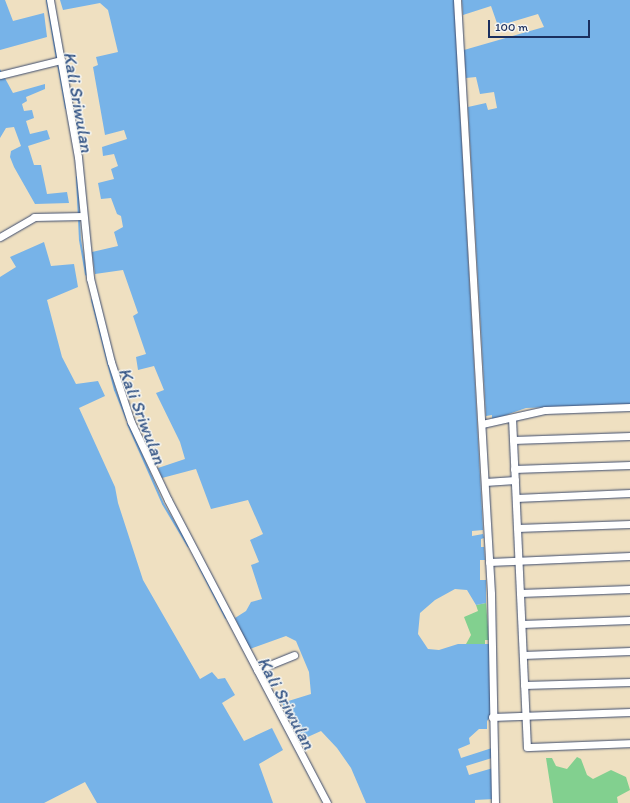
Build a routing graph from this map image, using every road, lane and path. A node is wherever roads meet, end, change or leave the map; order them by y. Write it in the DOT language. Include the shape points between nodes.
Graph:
graph roads {
  1 [pos="50,0"];
  2 [pos="457,0"];
  3 [pos="61,60"];
  4 [pos="0,75"];
  5 [pos="83,216"];
  6 [pos="0,237"];
  7 [pos="630,407"];
  8 [pos="512,418"];
  9 [pos="482,424"];
  10 [pos="630,436"];
  11 [pos="513,440"];
  12 [pos="630,465"];
  13 [pos="514,469"];
  14 [pos="515,480"];
  15 [pos="485,482"];
  16 [pos="630,493"];
  17 [pos="516,498"];
  18 [pos="630,524"];
  19 [pos="517,528"];
  20 [pos="630,556"];
  21 [pos="519,560"];
  22 [pos="489,562"];
  23 [pos="630,589"];
  24 [pos="520,593"];
  25 [pos="630,620"];
  26 [pos="522,624"];
  27 [pos="630,651"];
  28 [pos="294,655"];
  29 [pos="523,655"];
  30 [pos="257,670"];
  31 [pos="630,682"];
  32 [pos="524,685"];
  33 [pos="630,712"];
  34 [pos="526,715"];
  35 [pos="492,717"];
  36 [pos="630,743"];
  37 [pos="327,803"];
  38 [pos="495,803"];
  1 -- 3 [label="street"];
  2 -- 9 [label="street"];
  3 -- 4 [label="street"];
  3 -- 5 [label="street" via="78,157"];
  5 -- 6 [label="street" via="34,217"];
  5 -- 30 [label="street" via="90,278 111,362 131,422 168,500"];
  7 -- 8 [label="street" via="545,410"];
  8 -- 9 [label="street"];
  8 -- 11 [label="street"];
  9 -- 15 [label="street"];
  10 -- 11 [label="street"];
  11 -- 13 [label="street"];
  12 -- 13 [label="street"];
  13 -- 14 [label="street"];
  14 -- 15 [label="street"];
  14 -- 17 [label="street"];
  15 -- 22 [label="street"];
  16 -- 17 [label="street"];
  17 -- 19 [label="street"];
  18 -- 19 [label="street"];
  19 -- 21 [label="street"];
  20 -- 21 [label="street"];
  21 -- 22 [label="street"];
  21 -- 24 [label="street"];
  22 -- 35 [label="street"];
  23 -- 24 [label="street"];
  24 -- 26 [label="street"];
  25 -- 26 [label="street"];
  26 -- 29 [label="street"];
  27 -- 29 [label="street"];
  28 -- 30 [label="street"];
  29 -- 32 [label="street"];
  30 -- 37 [label="street"];
  31 -- 32 [label="street"];
  32 -- 34 [label="street"];
  33 -- 34 [label="street"];
  34 -- 35 [label="street"];
  34 -- 36 [label="street" via="527,747"];
  35 -- 38 [label="street"];
}
